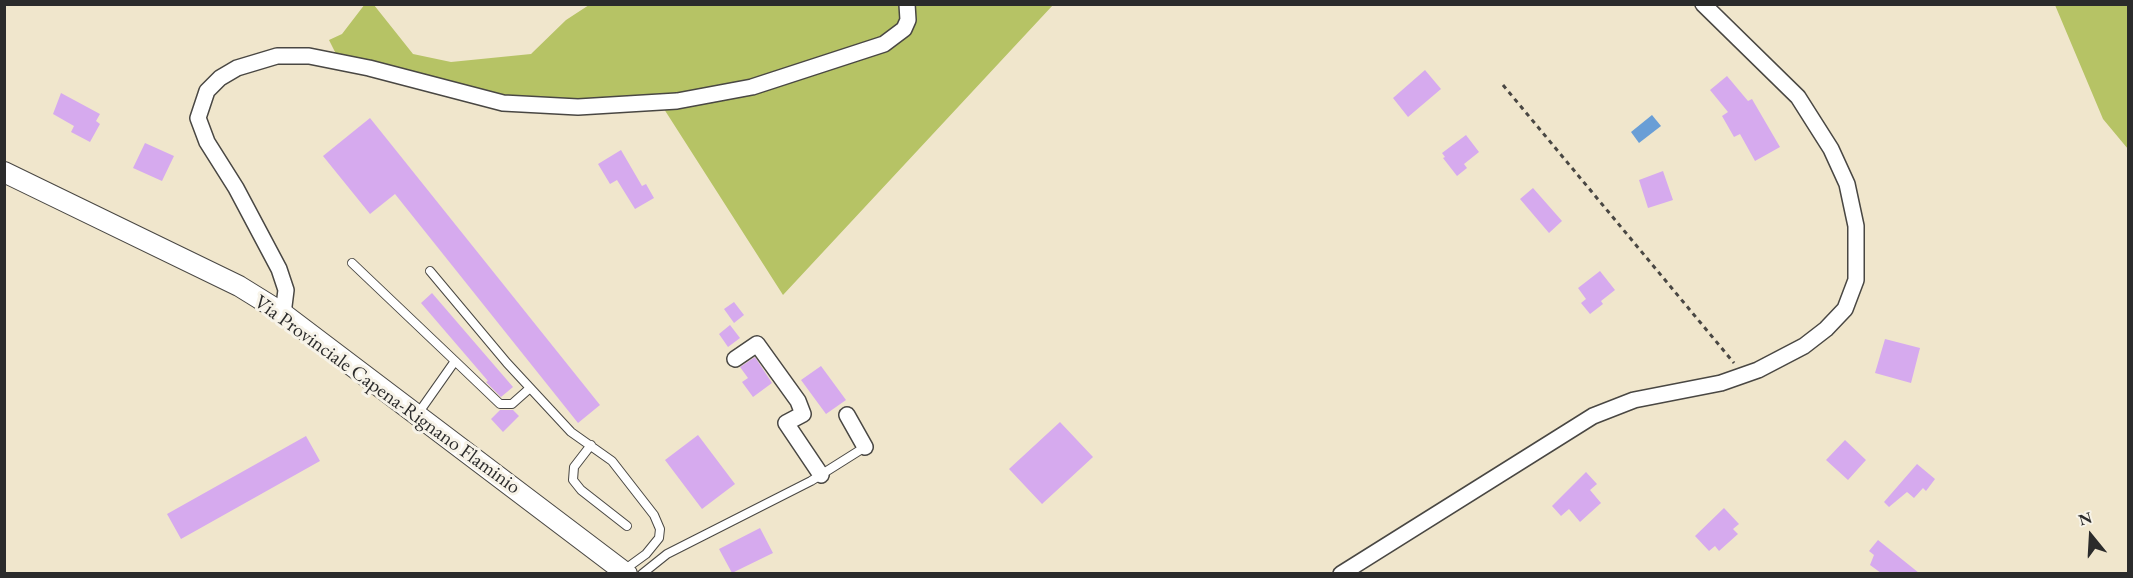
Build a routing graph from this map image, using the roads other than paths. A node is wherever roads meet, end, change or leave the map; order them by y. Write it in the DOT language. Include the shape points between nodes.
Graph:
graph roads {
  1 [pos="907,4"];
  2 [pos="1703,4"];
  3 [pos="4,172"];
  4 [pos="352,263"];
  5 [pos="430,271"];
  6 [pos="283,314"];
  7 [pos="735,358"];
  8 [pos="455,361"];
  9 [pos="530,388"];
  10 [pos="847,415"];
  11 [pos="416,416"];
  12 [pos="591,445"];
  13 [pos="865,447"];
  14 [pos="821,475"];
  15 [pos="627,526"];
  16 [pos="631,572"];
  17 [pos="1341,573"];
  1 -- 6 [label="street" via="904,29 884,44 753,87 676,101 566,107 502,103 309,56 277,56 237,68 207,91 199,109 199,124 279,269 286,291"];
  2 -- 17 [label="street" via="1811,114 1843,176 1856,226 1856,280 1845,309 1804,346 1745,375 1634,400 1593,416"];
  3 -- 6 [label="street, Via Provinciale Capena-Rignano Flaminio" via="238,286"];
  4 -- 8 [label="lane"];
  5 -- 9 [label="lane"];
  6 -- 11 [label="street, Via Provinciale Capena-Rignano Flaminio"];
  7 -- 14 [label="street" via="758,344 798,401 803,414 786,423"];
  8 -- 9 [label="lane" via="500,404 512,404"];
  8 -- 11 [label="lane"];
  9 -- 12 [label="lane" via="571,432"];
  10 -- 13 [label="street"];
  11 -- 16 [label="street, Via Provinciale Capena-Rignano Flaminio"];
  12 -- 15 [label="lane" via="574,467 573,480"];
  12 -- 16 [label="lane" via="618,468 660,529 655,544"];
  13 -- 14 [label="lane"];
  14 -- 16 [label="lane"];
}
